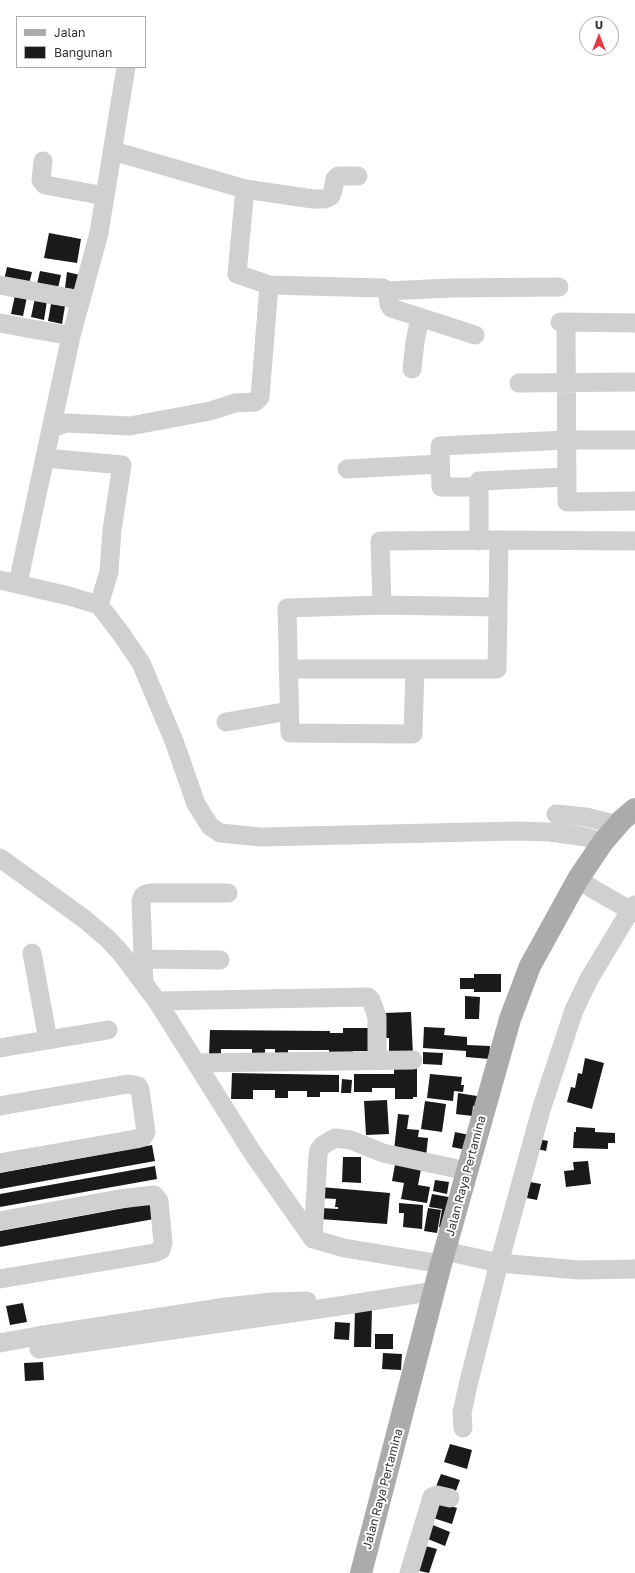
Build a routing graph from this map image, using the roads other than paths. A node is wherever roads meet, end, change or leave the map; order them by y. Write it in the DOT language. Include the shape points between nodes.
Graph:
graph roads {
  1 [pos="126,68"];
  2 [pos="113,151"];
  3 [pos="43,161"];
  4 [pos="358,176"];
  5 [pos="245,189"];
  6 [pos="105,196"];
  7 [pos="268,285"];
  8 [pos="0,286"];
  9 [pos="559,287"];
  10 [pos="387,291"];
  11 [pos="81,300"];
  12 [pos="420,318"];
  13 [pos="0,323"];
  14 [pos="635,323"];
  15 [pos="475,335"];
  16 [pos="71,336"];
  17 [pos="412,369"];
  18 [pos="519,382"];
  19 [pos="566,382"];
  20 [pos="635,382"];
  21 [pos="52,428"];
  22 [pos="566,440"];
  23 [pos="635,440"];
  24 [pos="45,458"];
  25 [pos="440,464"];
  26 [pos="347,469"];
  27 [pos="567,477"];
  28 [pos="469,487"];
  29 [pos="635,501"];
  30 [pos="499,540"];
  31 [pos="479,541"];
  32 [pos="635,541"];
  33 [pos="9,582"];
  34 [pos="99,606"];
  35 [pos="382,606"];
  36 [pos="498,607"];
  37 [pos="288,669"];
  38 [pos="415,669"];
  39 [pos="289,712"];
  40 [pos="226,722"];
  41 [pos="635,809"];
  42 [pos="556,814"];
  43 [pos="618,824"];
  44 [pos="603,842"];
  45 [pos="0,858"];
  46 [pos="585,884"];
  47 [pos="228,893"];
  48 [pos="630,908"];
  49 [pos="32,953"];
  50 [pos="144,959"];
  51 [pos="220,960"];
  52 [pos="144,983"];
  53 [pos="157,1001"];
  54 [pos="108,1030"];
  55 [pos="48,1040"];
  56 [pos="0,1048"];
  57 [pos="377,1060"];
  58 [pos="414,1060"];
  59 [pos="196,1063"];
  60 [pos="0,1106"];
  61 [pos="0,1163"];
  62 [pos="467,1171"];
  63 [pos="0,1220"];
  64 [pos="313,1239"];
  65 [pos="447,1256"];
  66 [pos="495,1262"];
  67 [pos="635,1268"];
  68 [pos="0,1279"];
  69 [pos="435,1291"];
  70 [pos="0,1343"];
  71 [pos="463,1428"];
  72 [pos="450,1498"];
  73 [pos="361,1573"];
  74 [pos="409,1573"];
  1 -- 2 [label="street"];
  2 -- 5 [label="street"];
  2 -- 6 [label="street"];
  3 -- 6 [label="street" via="41,180 45,185"];
  4 -- 5 [label="street" via="338,176 331,196 325,199"];
  5 -- 7 [label="street" via="237,274"];
  6 -- 11 [label="street" via="99,233"];
  7 -- 10 [label="street" via="367,287 383,288"];
  7 -- 21 [label="street" via="260,397 254,402 234,403 210,411 130,426 66,423"];
  8 -- 11 [label="street"];
  9 -- 10 [label="street"];
  10 -- 12 [label="street" via="391,308"];
  11 -- 16 [label="street"];
  12 -- 15 [label="street"];
  12 -- 17 [label="street"];
  13 -- 16 [label="street"];
  14 -- 19 [label="street" via="563,322"];
  16 -- 21 [label="street"];
  18 -- 19 [label="street"];
  19 -- 20 [label="street"];
  19 -- 22 [label="street"];
  21 -- 24 [label="street"];
  22 -- 23 [label="street"];
  22 -- 25 [label="street" via="440,446"];
  22 -- 27 [label="street"];
  24 -- 33 [label="street"];
  24 -- 34 [label="street" via="122,465 112,530 109,572"];
  25 -- 26 [label="street"];
  25 -- 28 [label="street" via="440,487"];
  27 -- 29 [label="street" via="567,502"];
  27 -- 31 [label="street" via="479,481"];
  30 -- 31 [label="street"];
  30 -- 32 [label="street"];
  30 -- 36 [label="street"];
  31 -- 35 [label="street" via="380,541"];
  33 -- 34 [label="street"];
  34 -- 44 [label="street" via="141,663 174,741 196,804 210,826 220,833 261,837 550,832"];
  35 -- 36 [label="street"];
  35 -- 37 [label="street" via="287,608"];
  36 -- 38 [label="street" via="497,669"];
  37 -- 38 [label="street"];
  37 -- 39 [label="street"];
  38 -- 39 [label="street" via="413,734 290,733"];
  39 -- 40 [label="street"];
  41 -- 43 [label="main road, Jalan Raya Pertamina"];
  42 -- 43 [label="street"];
  43 -- 44 [label="main road, Jalan Raya Pertamina"];
  44 -- 46 [label="main road, Jalan Raya Pertamina"];
  45 -- 52 [label="street" via="108,938"];
  46 -- 48 [label="street"];
  46 -- 62 [label="main road, Jalan Raya Pertamina" via="530,966 510,1018"];
  47 -- 50 [label="street" via="146,894 141,901"];
  48 -- 66 [label="street" via="574,1010"];
  49 -- 55 [label="street"];
  50 -- 51 [label="street"];
  50 -- 52 [label="street"];
  52 -- 53 [label="street"];
  53 -- 57 [label="street" via="368,997 377,1017"];
  53 -- 59 [label="street"];
  54 -- 55 [label="street"];
  55 -- 56 [label="street"];
  57 -- 58 [label="street"];
  57 -- 59 [label="street"];
  59 -- 64 [label="street" via="252,1152"];
  60 -- 61 [label="street" via="134,1085 140,1090 146,1132 143,1137 136,1139"];
  62 -- 64 [label="street" via="383,1153 350,1140 335,1138 319,1150"];
  62 -- 65 [label="main road, Jalan Raya Pertamina"];
  63 -- 68 [label="street" via="154,1195 159,1201 163,1243 161,1250 154,1252"];
  64 -- 65 [label="street" via="344,1248"];
  65 -- 66 [label="street"];
  65 -- 69 [label="main road, Jalan Raya Pertamina"];
  66 -- 67 [label="street" via="579,1270"];
  66 -- 71 [label="street" via="464,1402"];
  69 -- 70 [label="street" via="333,1308 304,1301 226,1307"];
  69 -- 73 [label="main road, Jalan Raya Pertamina"];
  72 -- 74 [label="street" via="437,1495 432,1497"];
}
